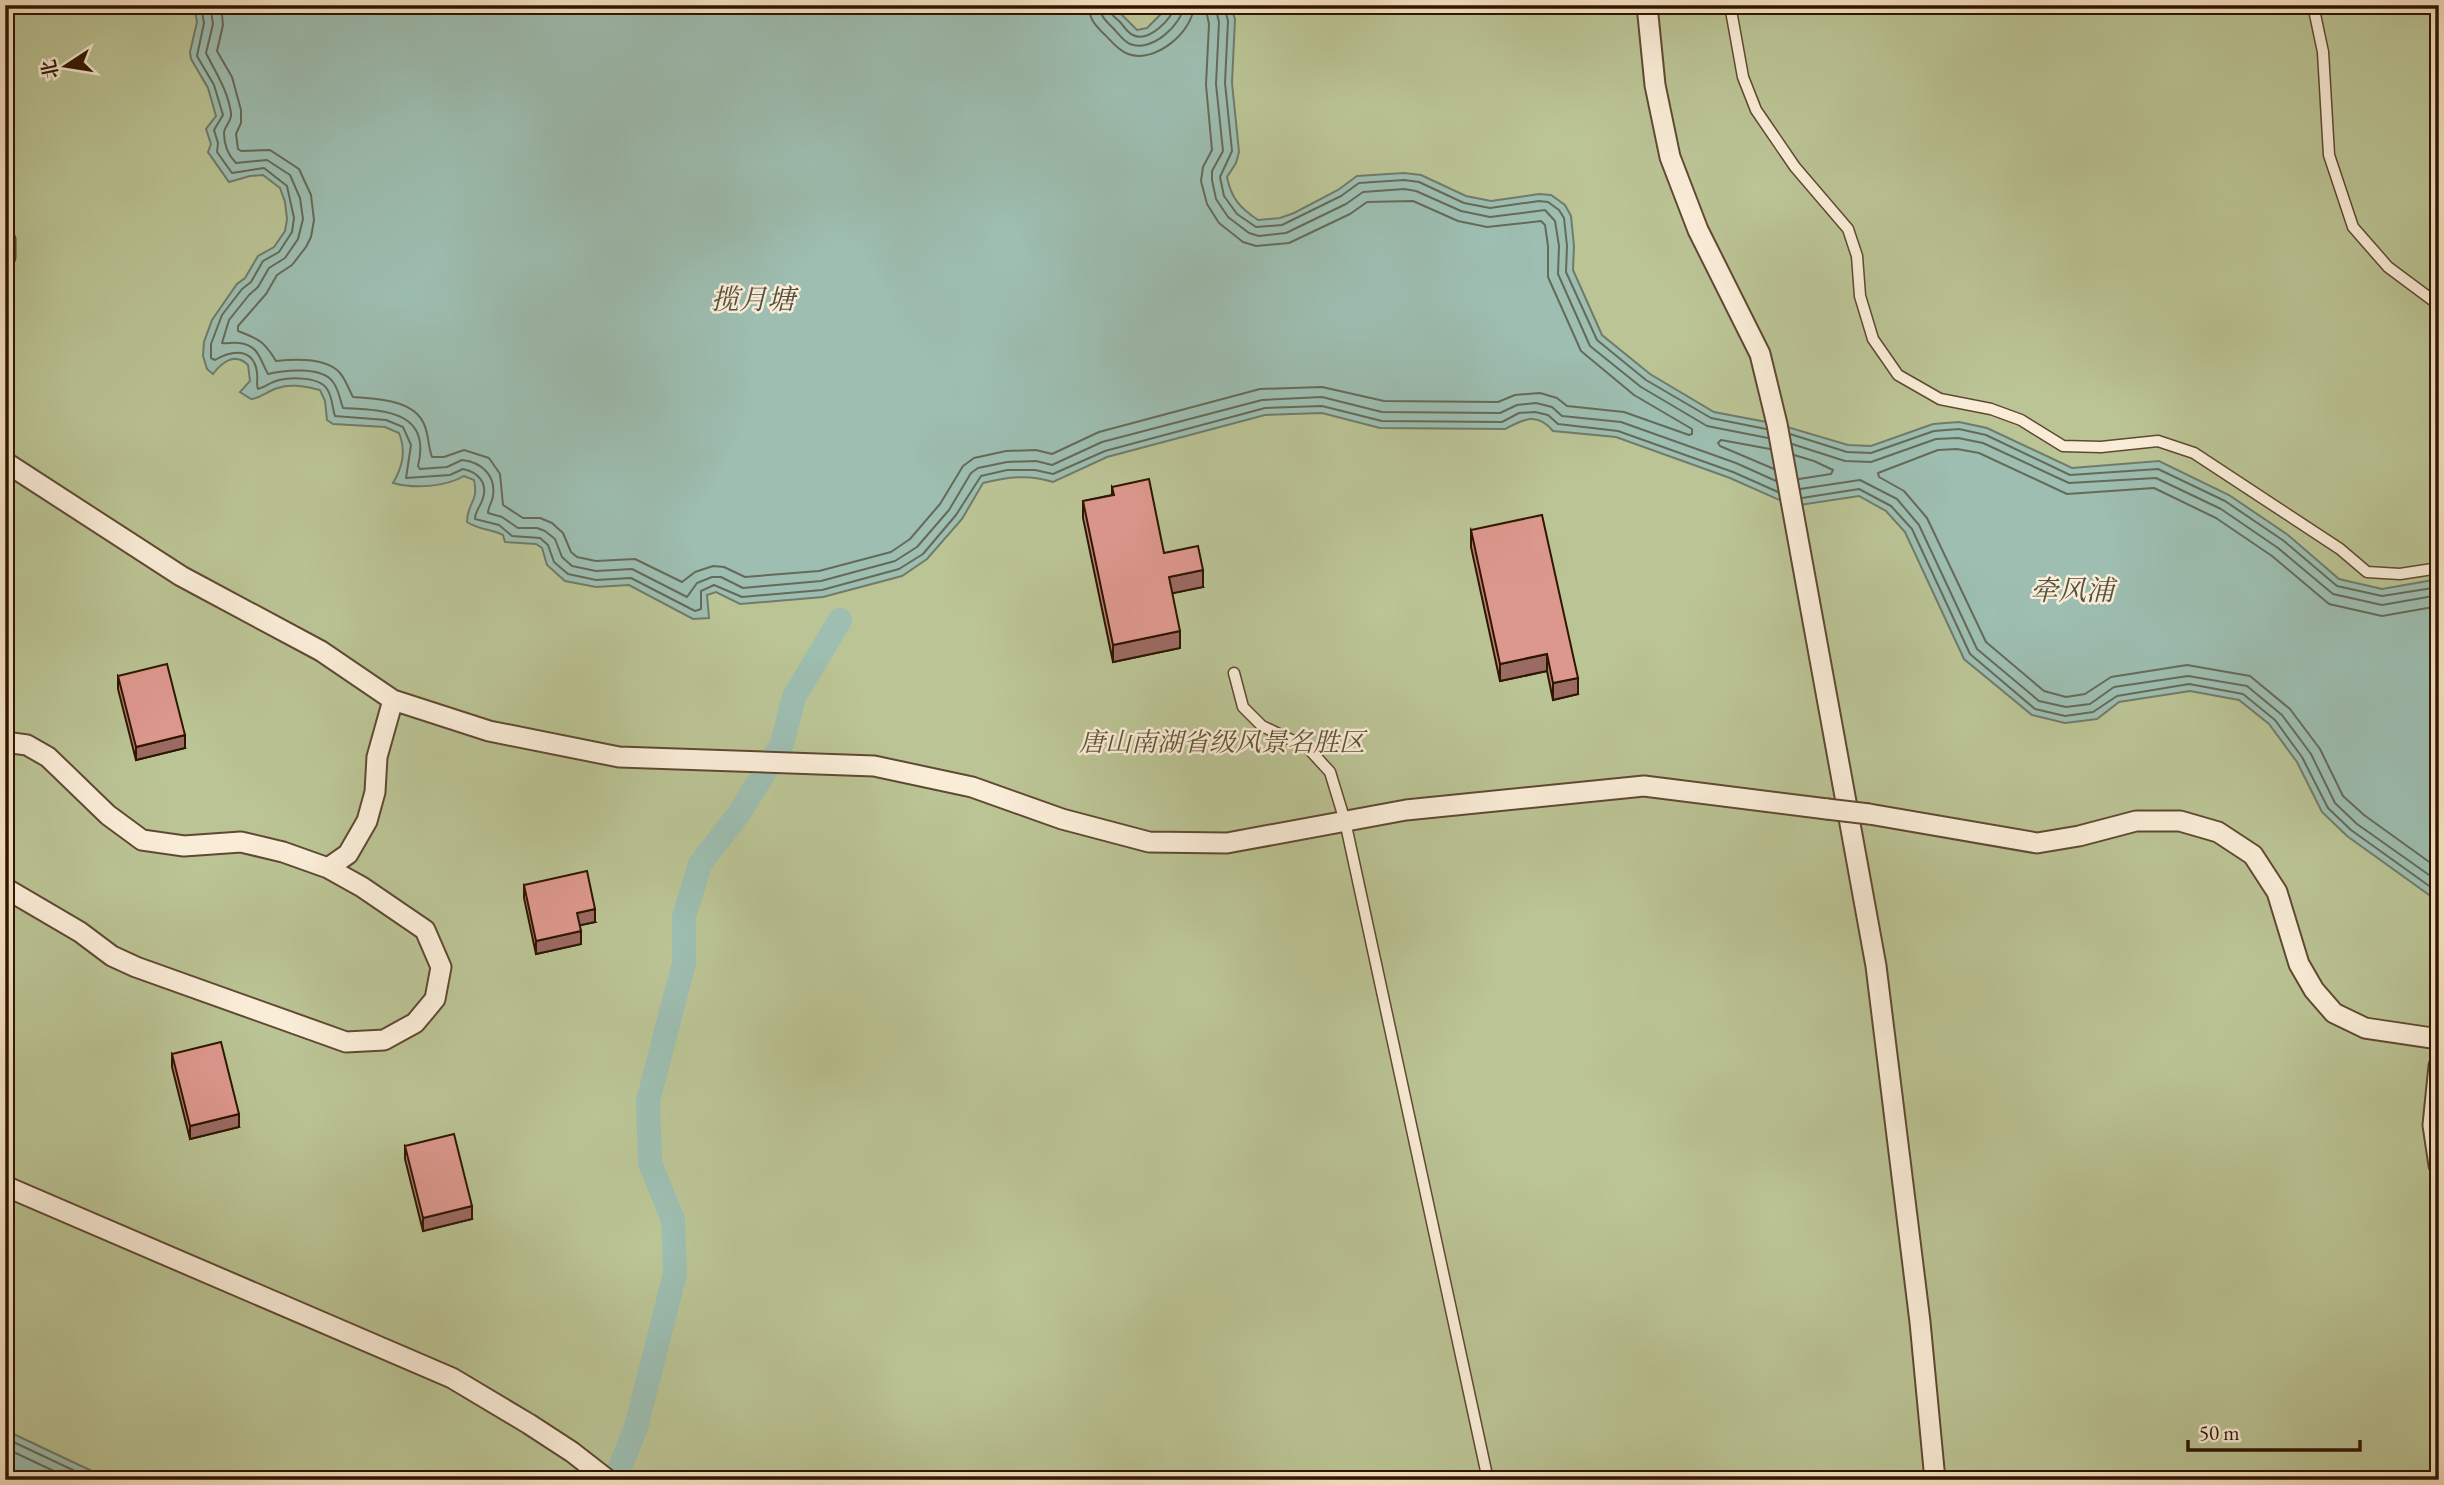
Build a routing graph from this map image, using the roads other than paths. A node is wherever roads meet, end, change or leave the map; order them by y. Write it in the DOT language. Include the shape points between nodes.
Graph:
graph roads {
  1 [pos="1647,5"];
  2 [pos="1730,5"];
  3 [pos="2313,5"];
  4 [pos="5,240"];
  5 [pos="5,257"];
  6 [pos="2439,305"];
  7 [pos="5,462"];
  8 [pos="2439,568"];
  9 [pos="1234,673"];
  10 [pos="393,700"];
  11 [pos="5,742"];
  12 [pos="1345,821"];
  13 [pos="328,868"];
  14 [pos="5,888"];
  15 [pos="2439,1039"];
  16 [pos="2439,1066"];
  17 [pos="2439,1165"];
  18 [pos="5,1186"];
  19 [pos="608,1480"];
  20 [pos="1488,1480"];
  21 [pos="1935,1480"];
  1 -- 21 [label="street" via="1655,85 1670,157 1698,230 1760,354 1777,424 1876,966"];
  2 -- 8 [label="lane" via="1743,77 1756,110 1795,167 1848,229 1873,339 1898,375 1940,399 2021,420 2063,446 2158,441 2194,453 2340,549 2367,572 2400,574"];
  3 -- 6 [label="lane" via="2323,52 2329,155 2353,227 2388,267"];
  4 -- 5 [label="street"];
  7 -- 10 [label="street" via="181,576 321,651"];
  9 -- 12 [label="lane" via="1243,707 1262,726 1308,748 1330,772"];
  10 -- 12 [label="street" via="489,731 619,757 874,766 972,787 1062,820 1149,842 1227,843"];
  10 -- 13 [label="street" via="377,757 367,821 348,854"];
  11 -- 13 [label="street" via="27,745 48,757 108,815 142,840 184,846 241,842"];
  12 -- 15 [label="street, bridge" via="1406,810 1644,786 1869,814 2037,843 2136,821 2180,821 2218,832 2253,855 2277,892 2299,964 2334,1013 2365,1028"];
  12 -- 20 [label="lane"];
  13 -- 14 [label="street" via="425,930 441,967 435,999 415,1023 384,1040 346,1042 136,967"];
  16 -- 17 [label="street" via="2433,1125"];
  18 -- 19 [label="street" via="452,1378 572,1452"];
}
